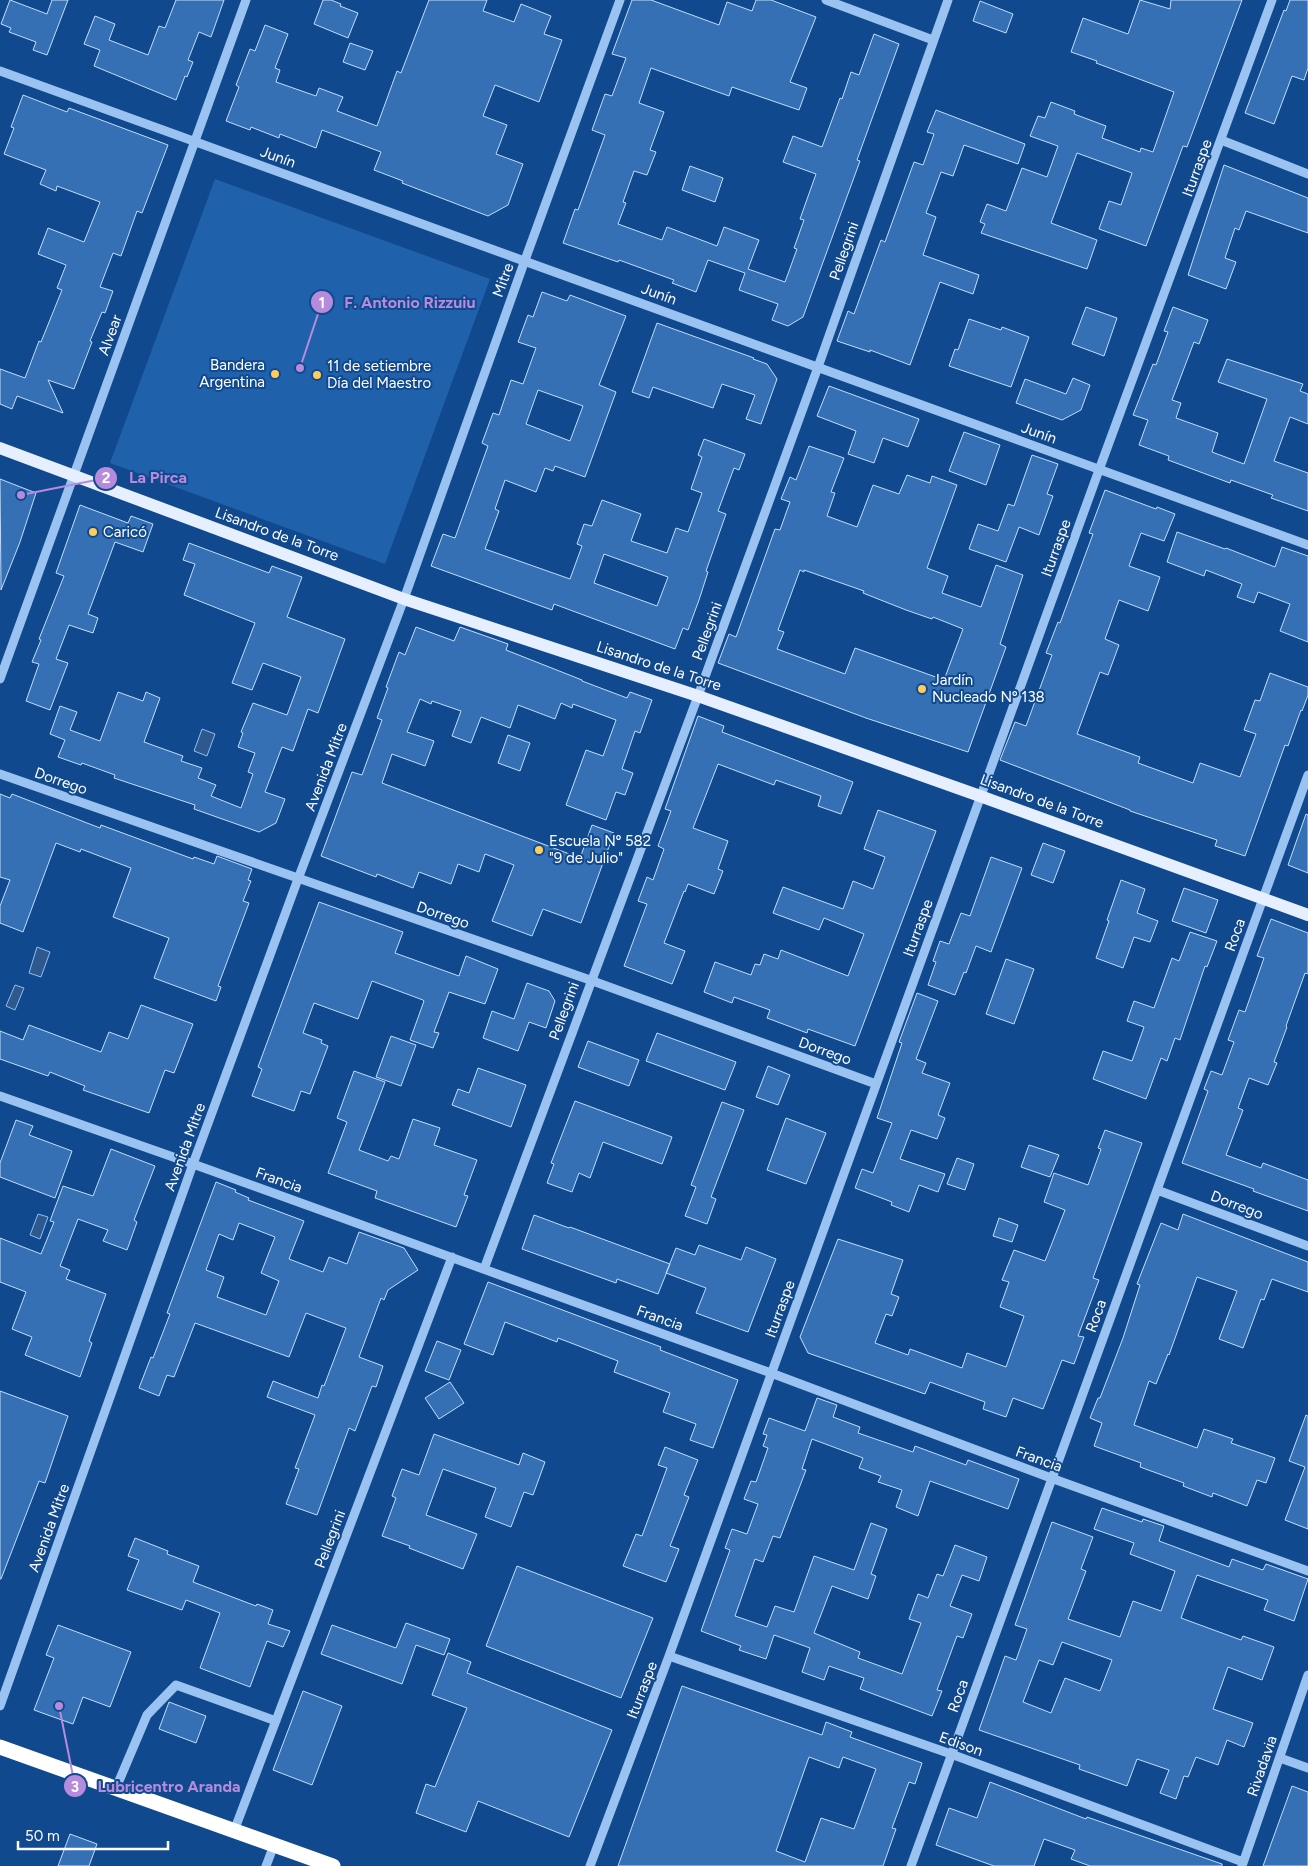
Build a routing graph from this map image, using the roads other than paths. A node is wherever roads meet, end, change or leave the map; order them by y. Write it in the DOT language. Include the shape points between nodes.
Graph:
graph roads {
  1 [pos="246,0"];
  2 [pos="620,0"];
  3 [pos="826,0"];
  4 [pos="948,0"];
  5 [pos="1272,0"];
  6 [pos="933,40"];
  7 [pos="0,71"];
  8 [pos="1221,140"];
  9 [pos="194,141"];
  10 [pos="1308,174"];
  11 [pos="525,260"];
  12 [pos="818,367"];
  13 [pos="0,448"];
  14 [pos="1099,470"];
  15 [pos="73,476"];
  16 [pos="1308,546"];
  17 [pos="404,599"];
  18 [pos="0,679"];
  19 [pos="698,696"];
  20 [pos="0,774"];
  21 [pos="1308,775"];
  22 [pos="980,796"];
  23 [pos="298,879"];
  24 [pos="1263,898"];
  25 [pos="1308,916"];
  26 [pos="590,980"];
  27 [pos="876,1084"];
  28 [pos="0,1096"];
  29 [pos="193,1164"];
  30 [pos="1157,1190"];
  31 [pos="1308,1246"];
  32 [pos="452,1257"];
  33 [pos="484,1269"];
  34 [pos="771,1373"];
  35 [pos="1051,1478"];
  36 [pos="1308,1571"];
  37 [pos="669,1656"];
  38 [pos="1308,1675"];
  39 [pos="0,1706"];
  40 [pos="276,1720"];
  41 [pos="0,1747"];
  42 [pos="951,1754"];
  43 [pos="1280,1758"];
  44 [pos="1308,1768"];
  45 [pos="116,1788"];
  46 [pos="234,1831"];
  47 [pos="274,1845"];
  48 [pos="1242,1864"];
  49 [pos="266,1866"];
  50 [pos="333,1866"];
  51 [pos="590,1866"];
  52 [pos="911,1866"];
  1 -- 9 [label="street, Alvear"];
  2 -- 11 [label="street, Mitre"];
  3 -- 6 [label="street"];
  4 -- 6 [label="street, Pellegrini"];
  5 -- 8 [label="street, Iturraspe"];
  6 -- 12 [label="street, Pellegrini"];
  7 -- 9 [label="street, Junín"];
  8 -- 10 [label="street"];
  8 -- 14 [label="street, Iturraspe"];
  9 -- 11 [label="street, Junín"];
  9 -- 15 [label="street, Alvear"];
  11 -- 12 [label="street, Junín"];
  11 -- 17 [label="street, Mitre"];
  12 -- 14 [label="street, Junín"];
  12 -- 19 [label="street, Pellegrini"];
  13 -- 15 [label="main road, Lisandro de la Torre"];
  14 -- 16 [label="street, Junín"];
  14 -- 22 [label="street, Iturraspe"];
  15 -- 17 [label="main road, Lisandro de la Torre"];
  15 -- 18 [label="street, Alvear"];
  17 -- 19 [label="main road, Lisandro de la Torre"];
  17 -- 23 [label="street, Avenida Mitre"];
  19 -- 22 [label="main road, Lisandro de la Torre"];
  19 -- 26 [label="street, Pellegrini"];
  20 -- 23 [label="street, Dorrego"];
  21 -- 24 [label="street, Roca"];
  22 -- 24 [label="main road, Lisandro de la Torre"];
  22 -- 27 [label="street, Iturraspe"];
  23 -- 26 [label="street, Dorrego"];
  23 -- 29 [label="street, Avenida Mitre"];
  24 -- 25 [label="main road, Lisandro de la Torre"];
  24 -- 30 [label="street, Roca"];
  26 -- 27 [label="street, Dorrego"];
  26 -- 33 [label="street, Pellegrini"];
  27 -- 34 [label="street, Iturraspe"];
  28 -- 29 [label="street, Francia"];
  29 -- 32 [label="street, Francia"];
  29 -- 39 [label="street, Avenida Mitre"];
  30 -- 31 [label="street, Dorrego"];
  30 -- 35 [label="street, Roca"];
  32 -- 33 [label="street, Francia"];
  32 -- 40 [label="street, Pellegrini"];
  33 -- 34 [label="street, Francia"];
  34 -- 35 [label="street, Francia"];
  34 -- 37 [label="street, Iturraspe"];
  35 -- 36 [label="street, Francia"];
  35 -- 42 [label="street, Roca"];
  37 -- 42 [label="street, Edison"];
  37 -- 51 [label="street, Iturraspe"];
  38 -- 43 [label="street, Rivadavia"];
  40 -- 45 [label="street" via="176,1685 147,1715"];
  40 -- 46 [label="street, Pellegrini"];
  41 -- 45 [label="highway"];
  42 -- 48 [label="street, Edison"];
  42 -- 52 [label="street, Roca"];
  43 -- 44 [label="street"];
  43 -- 48 [label="street, Rivadavia"];
  45 -- 46 [label="highway"];
  46 -- 47 [label="highway"];
  47 -- 49 [label="street"];
  47 -- 50 [label="highway"];
}
